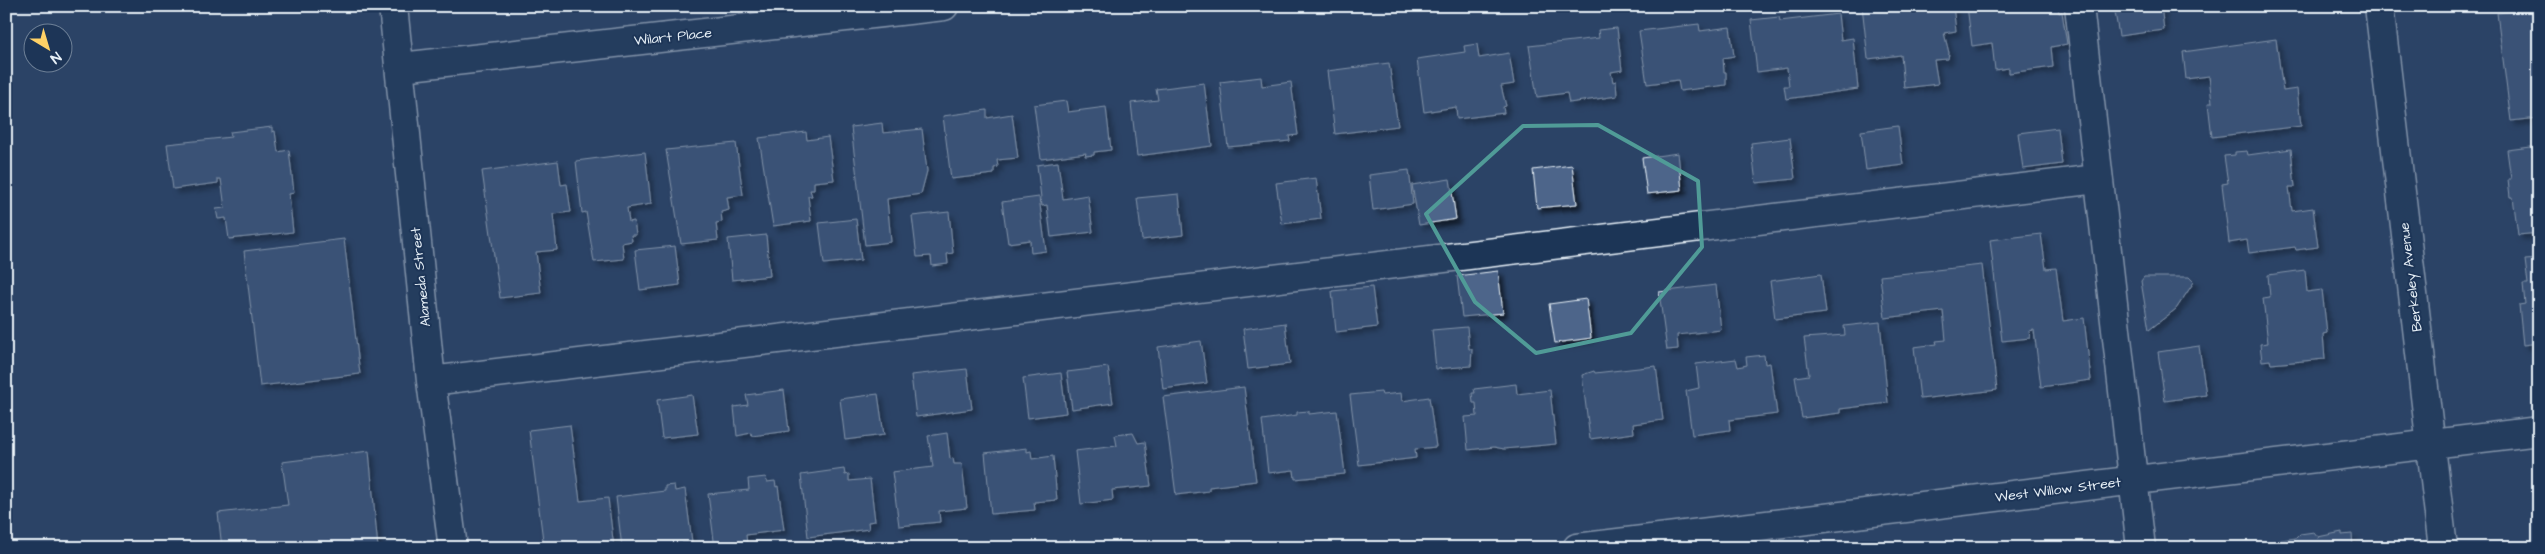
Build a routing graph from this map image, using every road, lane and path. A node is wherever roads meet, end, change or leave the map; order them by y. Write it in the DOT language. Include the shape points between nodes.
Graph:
graph roads {
  1 [pos="393,6"];
  2 [pos="944,6"];
  3 [pos="2079,6"];
  4 [pos="2379,6"];
  5 [pos="401,67"];
  6 [pos="2097,179"];
  7 [pos="431,382"];
  8 [pos="2539,431"];
  9 [pos="2432,444"];
  10 [pos="2133,481"];
  11 [pos="453,548"];
  12 [pos="1577,548"];
  13 [pos="2141,548"];
  14 [pos="2443,548"];
  1 -- 5 [label="street, Alameda Street"];
  2 -- 5 [label="street, Wilart Place"];
  3 -- 6 [label="street"];
  4 -- 9 [label="street, Berkeley Avenue"];
  5 -- 7 [label="street, Alameda Street"];
  6 -- 7 [label="street"];
  6 -- 10 [label="street"];
  7 -- 11 [label="street, Alameda Street"];
  8 -- 9 [label="street, West Willow Street"];
  9 -- 10 [label="street, West Willow Street"];
  9 -- 14 [label="street, Berkeley Avenue"];
  10 -- 12 [label="street, West Willow Street"];
  10 -- 13 [label="street"];
}
